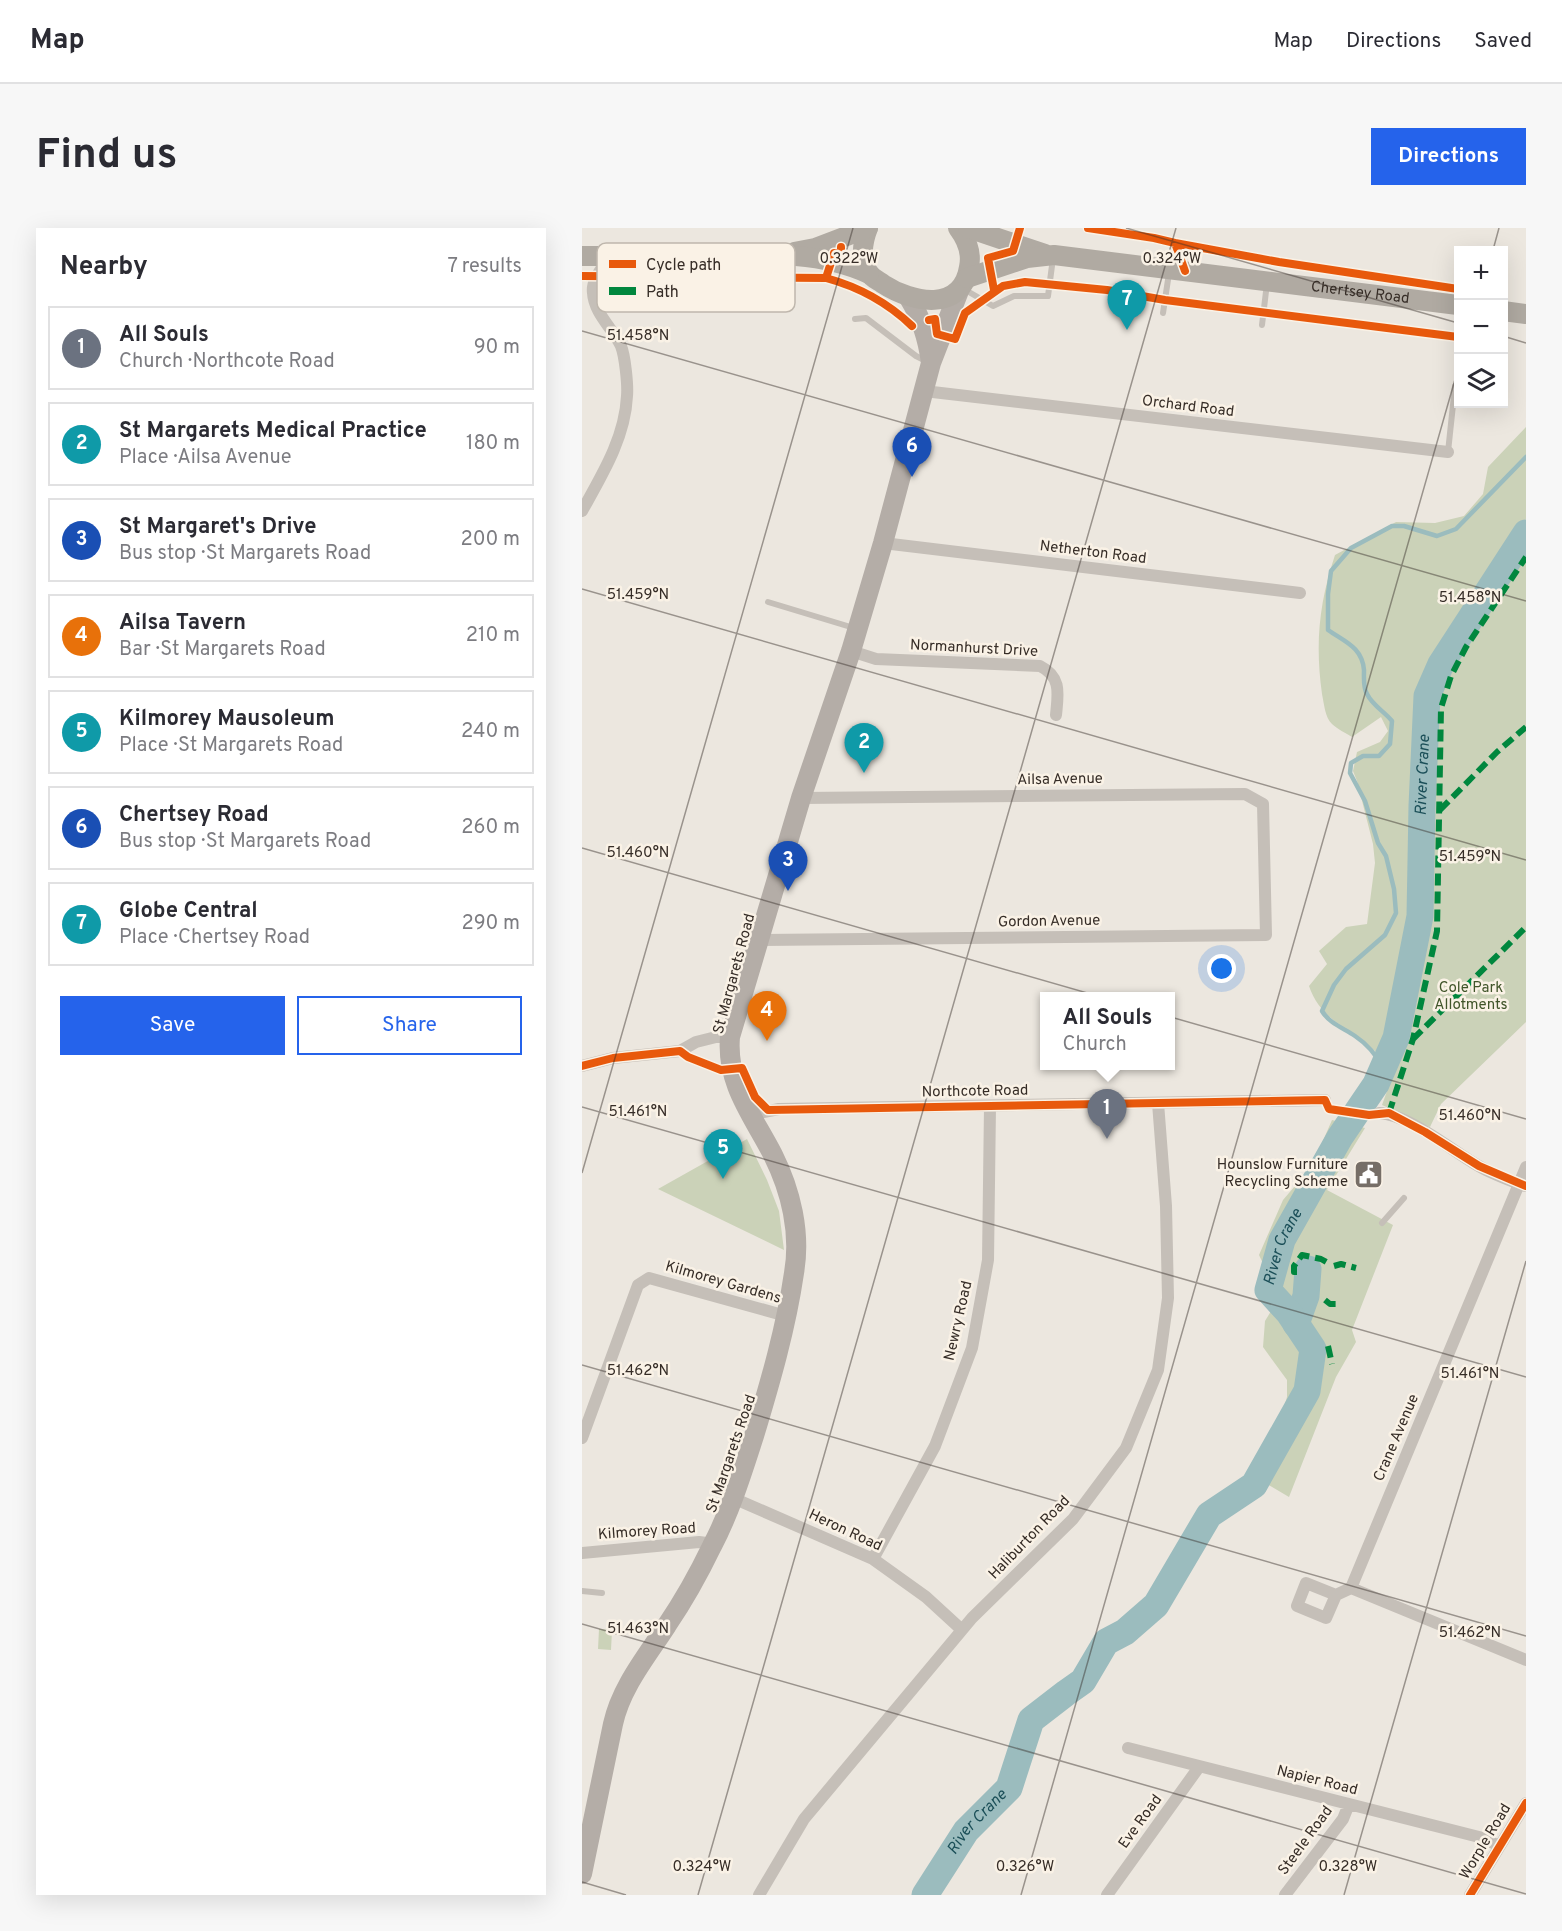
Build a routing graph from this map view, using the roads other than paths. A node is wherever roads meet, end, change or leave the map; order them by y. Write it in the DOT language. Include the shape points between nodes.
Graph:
graph roads {
  1 [pos="868,228"];
  2 [pos="958,228"];
  3 [pos="968,228"];
  4 [pos="795,251"];
  5 [pos="1051,255"];
  6 [pos="795,256"];
  7 [pos="1169,269"];
  8 [pos="869,274"];
  9 [pos="597,280"];
  10 [pos="1267,282"];
  11 [pos="962,286"];
  12 [pos="582,294"];
  13 [pos="909,298"];
  14 [pos="1454,305"];
  15 [pos="597,306"];
  16 [pos="597,308"];
  17 [pos="600,312"];
  18 [pos="1508,312"];
  19 [pos="1163,313"];
  20 [pos="1526,314"];
  21 [pos="855,319"];
  22 [pos="1262,324"];
  23 [pos="931,363"];
  24 [pos="924,392"];
  25 [pos="1454,395"];
  26 [pos="1448,452"];
  27 [pos="582,511"];
  28 [pos="884,543"];
  29 [pos="1300,593"];
  30 [pos="768,602"];
  31 [pos="857,629"];
  32 [pos="851,651"];
  33 [pos="1056,715"];
  34 [pos="801,798"];
  35 [pos="1264,859"];
  36 [pos="758,940"];
  37 [pos="730,1037"];
  38 [pos="582,1066"];
  39 [pos="1326,1100"];
  40 [pos="1158,1103"];
  41 [pos="990,1106"];
  42 [pos="1379,1113"];
  43 [pos="749,1115"];
  44 [pos="1526,1167"];
  45 [pos="1522,1185"];
  46 [pos="1404,1198"];
  47 [pos="1382,1223"];
  48 [pos="786,1316"];
  49 [pos="582,1438"];
  50 [pos="733,1497"];
  51 [pos="714,1544"];
  52 [pos="582,1553"];
  53 [pos="873,1559"];
  54 [pos="1351,1588"];
  55 [pos="582,1591"];
  56 [pos="602,1593"];
  57 [pos="1336,1595"];
  58 [pos="962,1630"];
  59 [pos="1526,1660"];
  60 [pos="1128,1748"];
  61 [pos="1199,1767"];
  62 [pos="1526,1803"];
  63 [pos="1349,1804"];
  64 [pos="1499,1846"];
  65 [pos="582,1874"];
  66 [pos="1474,1893"];
  67 [pos="759,1895"];
  68 [pos="1108,1895"];
  69 [pos="1285,1895"];
  1 -- 4 [label="highway"];
  1 -- 8 [label="highway" via="863,247"];
  2 -- 11 [label="highway" via="968,246 970,260"];
  3 -- 5 [label="highway, Chertsey Road"];
  5 -- 7 [label="highway, Chertsey Road"];
  5 -- 11 [label="highway, Chertsey Road" via="1027,258"];
  5 -- 11 [label="lane" via="1048,296 1014,296 993,306"];
  6 -- 8 [label="highway" via="838,263"];
  7 -- 10 [label="highway, Chertsey Road"];
  7 -- 19 [label="lane"];
  8 -- 13 [label="highway"];
  9 -- 15 [label="street" via="593,294"];
  10 -- 14 [label="highway, Chertsey Road"];
  10 -- 22 [label="lane"];
  11 -- 13 [label="highway, Chertsey Road" via="947,297"];
  11 -- 23 [label="main road, St Margarets Road"];
  12 -- 16 [label="street"];
  13 -- 23 [label="main road, St Margarets Road" via="923,322"];
  17 -- 27 [label="street" via="622,348 628,395 622,430"];
  18 -- 20 [label="highway"];
  21 -- 23 [label="lane" via="866,318"];
  23 -- 24 [label="main road, St Margarets Road"];
  24 -- 26 [label="street, Orchard Road"];
  24 -- 28 [label="main road, St Margarets Road"];
  25 -- 26 [label="lane"];
  28 -- 29 [label="street, Netherton Road"];
  28 -- 31 [label="main road, St Margarets Road"];
  30 -- 31 [label="lane"];
  31 -- 32 [label="main road, St Margarets Road"];
  32 -- 33 [label="street, Normanhurst Drive" via="876,658 1040,666 1050,671 1058,688"];
  32 -- 34 [label="main road, St Margarets Road"];
  34 -- 35 [label="street, Ailsa Avenue" via="1245,794 1263,804"];
  34 -- 36 [label="main road, St Margarets Road"];
  35 -- 36 [label="street, Gordon Avenue" via="1266,934"];
  36 -- 37 [label="main road, St Margarets Road"];
  37 -- 38 [label="street" via="696,1042 680,1051 613,1058"];
  37 -- 43 [label="main road, St Margarets Road" via="734,1076"];
  39 -- 40 [label="street, Northcote Road"];
  40 -- 41 [label="street, Northcote Road"];
  40 -- 58 [label="street, Haliburton Road" via="1168,1298 1158,1370 1126,1448 1073,1519"];
  41 -- 43 [label="street, Northcote Road" via="779,1109"];
  41 -- 53 [label="street, Newry Road" via="988,1260 972,1348 935,1446"];
  42 -- 45 [label="street" via="1389,1113 1479,1166"];
  43 -- 48 [label="main road, St Margarets Road" via="773,1154 796,1224 795,1272"];
  44 -- 45 [label="street, Crane Avenue"];
  45 -- 54 [label="street, Crane Avenue"];
  46 -- 47 [label="lane"];
  48 -- 49 [label="street, Kilmorey Gardens" via="649,1278 641,1281"];
  48 -- 50 [label="main road, St Margarets Road" via="762,1411"];
  50 -- 51 [label="main road, St Margarets Road"];
  50 -- 53 [label="street, Heron Road"];
  51 -- 52 [label="street, Kilmorey Road" via="699,1542"];
  51 -- 65 [label="main road, St Margarets Road" via="619,1703"];
  53 -- 58 [label="street, Heron Road" via="926,1597"];
  54 -- 57 [label="street"];
  54 -- 59 [label="street"];
  55 -- 56 [label="lane"];
  58 -- 67 [label="street, Haliburton Road" via="804,1819"];
  60 -- 61 [label="street, Napier Road"];
  61 -- 63 [label="street, Napier Road"];
  61 -- 68 [label="street, Eve Road"];
  62 -- 64 [label="street, Worple Road"];
  63 -- 64 [label="street, Napier Road"];
  63 -- 69 [label="street, Steele Road" via="1343,1819"];
  64 -- 66 [label="street, Worple Road"];
}
